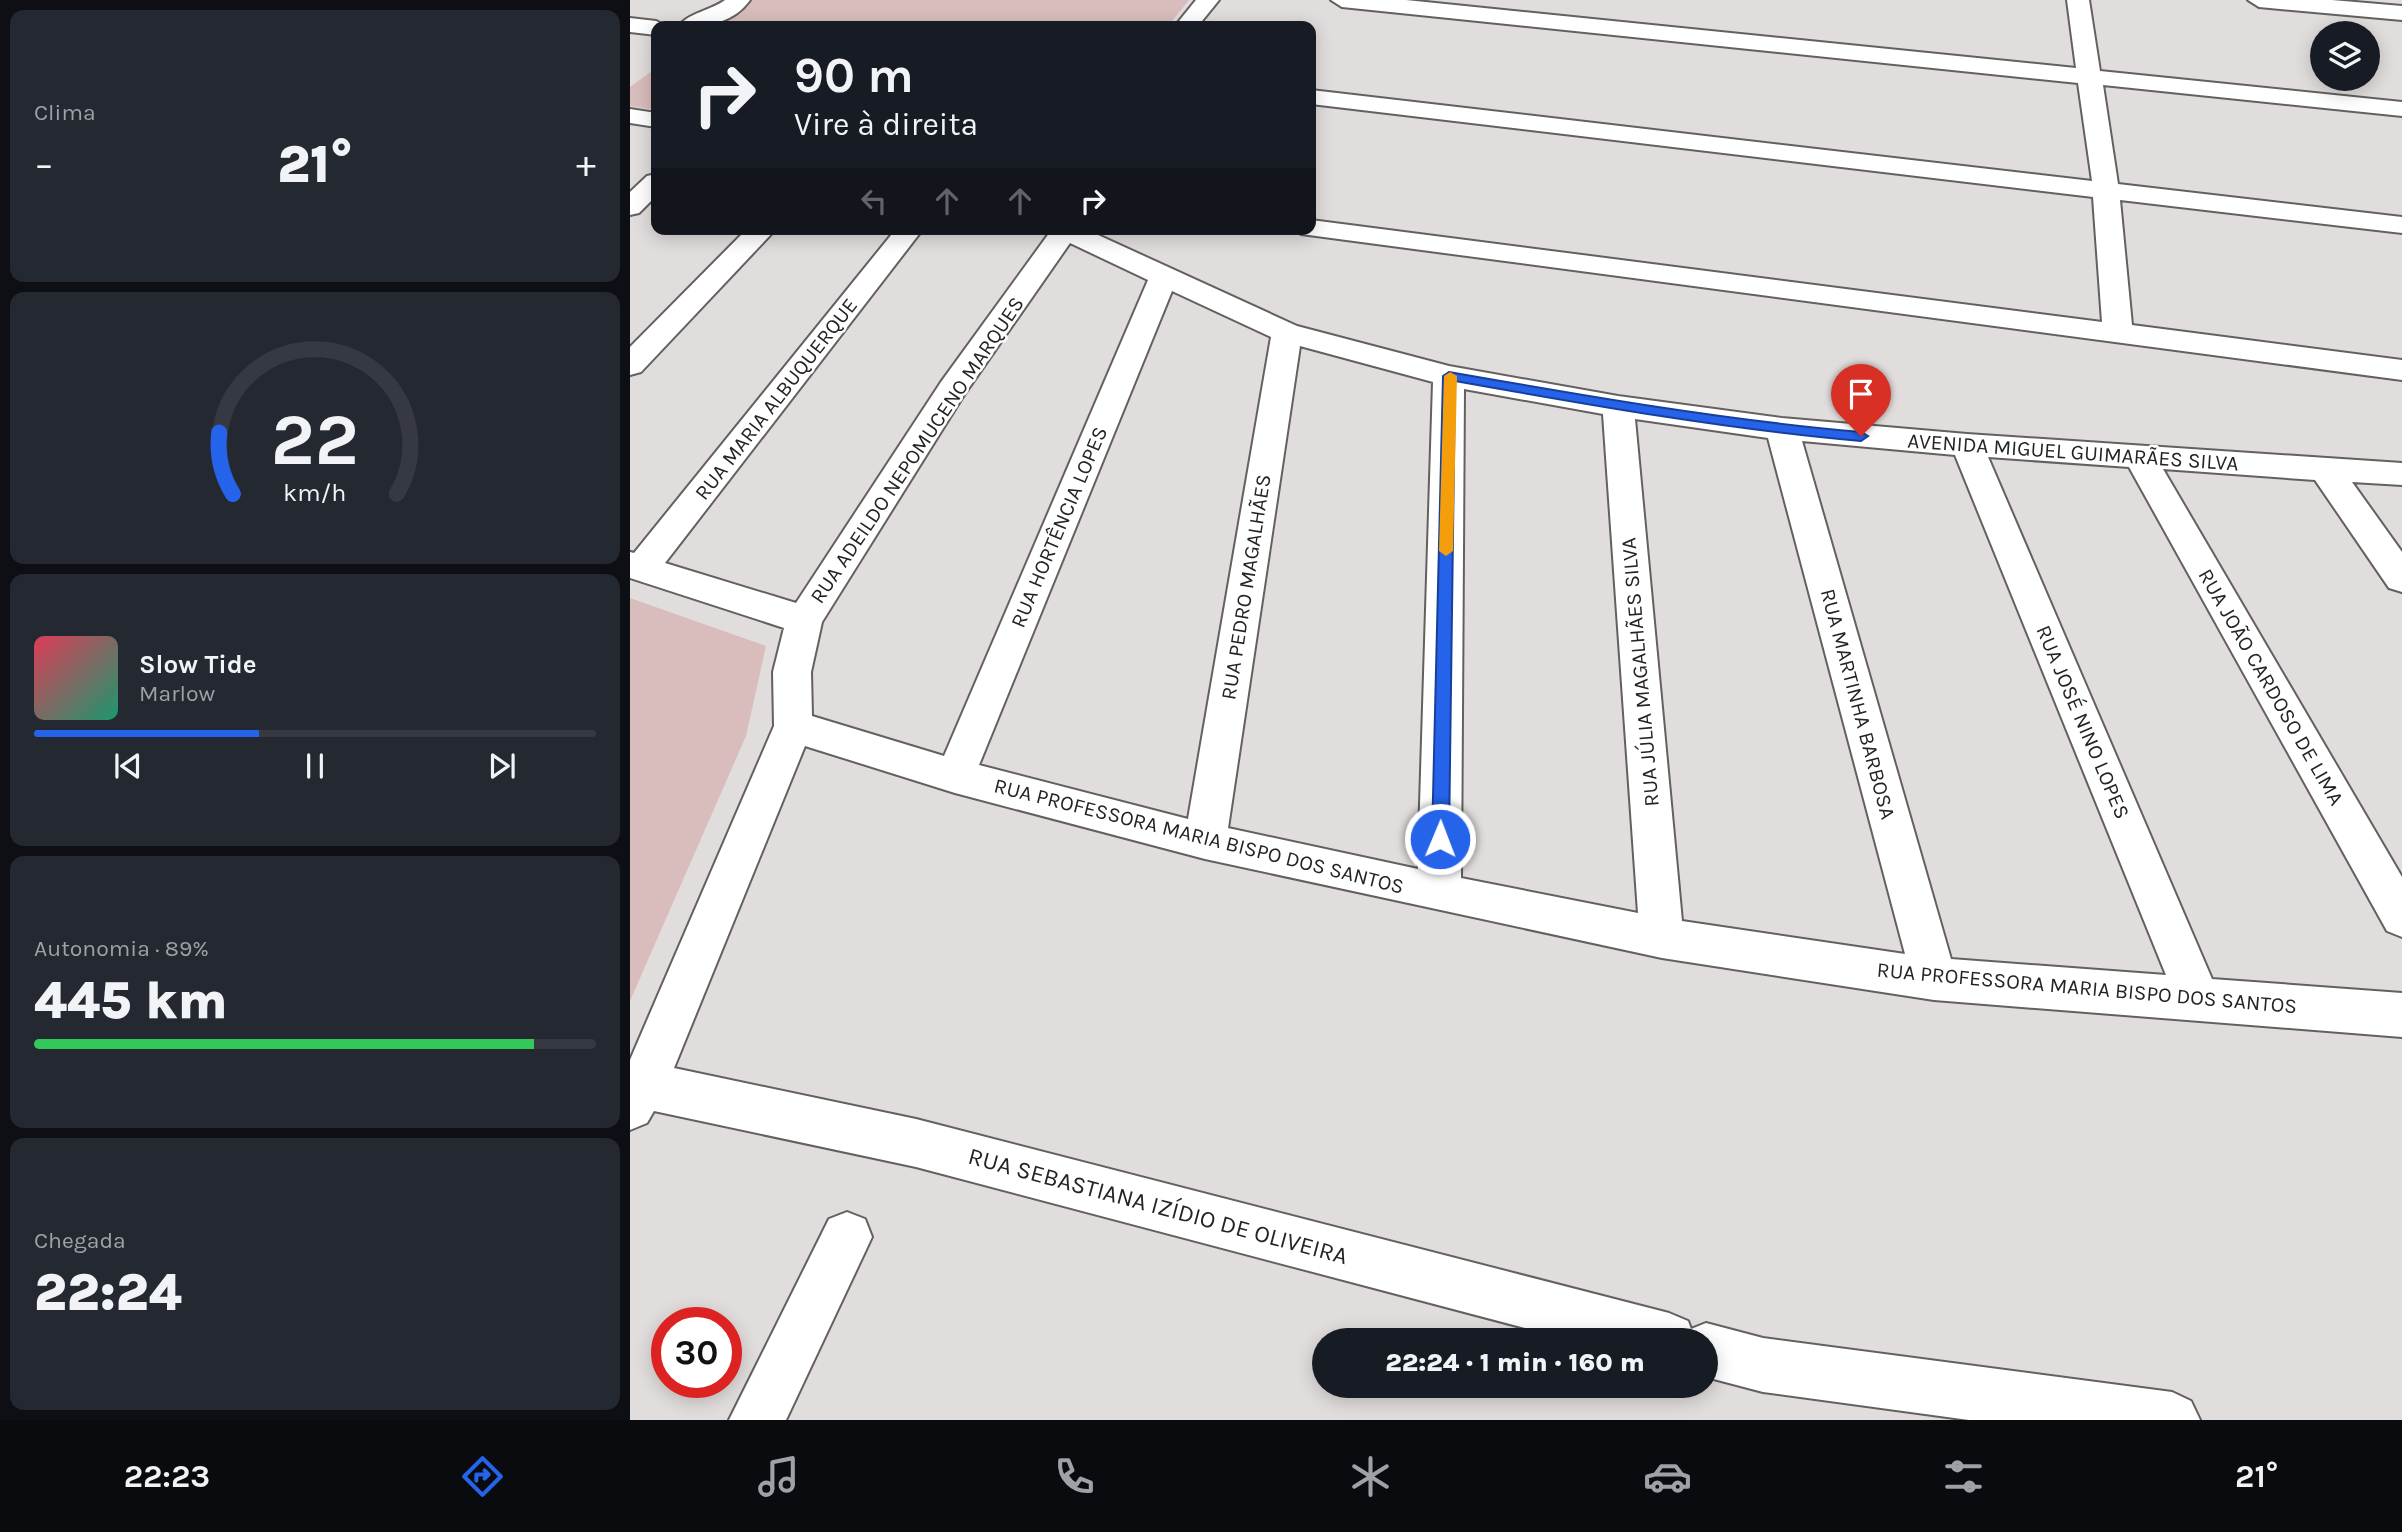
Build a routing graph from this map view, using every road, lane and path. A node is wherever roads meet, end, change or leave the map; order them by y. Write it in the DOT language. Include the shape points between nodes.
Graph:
graph roads {
  1 [pos="739,0"];
  2 [pos="1208,0"];
  3 [pos="1342,0"];
  4 [pos="2078,0"];
  5 [pos="2259,0"];
  6 [pos="2402,13"];
  7 [pos="702,21"];
  8 [pos="1190,21"];
  9 [pos="630,25"];
  10 [pos="651,27"];
  11 [pos="2091,76"];
  12 [pos="1316,98"];
  13 [pos="2402,109"];
  14 [pos="630,116"];
  15 [pos="651,119"];
  16 [pos="651,188"];
  17 [pos="2106,190"];
  18 [pos="630,207"];
  19 [pos="2402,225"];
  20 [pos="1316,229"];
  21 [pos="757,235"];
  22 [pos="906,235"];
  23 [pos="1060,235"];
  24 [pos="1074,235"];
  25 [pos="1163,278"];
  26 [pos="2119,332"];
  27 [pos="1287,333"];
  28 [pos="630,365"];
  29 [pos="2402,370"];
  30 [pos="1449,376"];
  31 [pos="1618,406"];
  32 [pos="1782,429"];
  33 [pos="1967,445"];
  34 [pos="2140,457"];
  35 [pos="2325,469"];
  36 [pos="2402,474"];
  37 [pos="636,566"];
  38 [pos="2402,579"];
  39 [pos="804,620"];
  40 [pos="793,726"];
  41 [pos="954,776"];
  42 [pos="1205,841"];
  43 [pos="1439,893"];
  44 [pos="2402,918"];
  45 [pos="1662,938"];
  46 [pos="1934,979"];
  47 [pos="2198,999"];
  48 [pos="2402,1015"];
  49 [pos="636,1096"];
  50 [pos="847,1237"];
  51 [pos="1623,1328"];
  52 [pos="1718,1353"];
  53 [pos="757,1420"];
  54 [pos="2172,1420"];
  1 -- 7 [label="street"];
  2 -- 8 [label="street"];
  3 -- 11 [label="street"];
  4 -- 11 [label="street"];
  5 -- 6 [label="street"];
  9 -- 10 [label="street"];
  11 -- 13 [label="street"];
  11 -- 17 [label="street"];
  12 -- 17 [label="street"];
  14 -- 15 [label="street"];
  16 -- 18 [label="street"];
  17 -- 19 [label="street"];
  17 -- 26 [label="street"];
  20 -- 26 [label="street"];
  21 -- 28 [label="street"];
  22 -- 37 [label="street, RUA MARIA ALBUQUERQUE"];
  23 -- 39 [label="street, RUA ADEILDO NEPOMUCENO MARQUES" via="952,389"];
  24 -- 25 [label="street, AVENIDA MIGUEL GUIMARÃES SILVA"];
  25 -- 27 [label="street, AVENIDA MIGUEL GUIMARÃES SILVA"];
  25 -- 41 [label="street, RUA HORTÊNCIA LOPES"];
  26 -- 29 [label="street"];
  27 -- 30 [label="street, AVENIDA MIGUEL GUIMARÃES SILVA"];
  27 -- 42 [label="street, RUA PEDRO MAGALHÃES"];
  30 -- 31 [label="street, AVENIDA MIGUEL GUIMARÃES SILVA"];
  30 -- 43 [label="street"];
  31 -- 32 [label="street, AVENIDA MIGUEL GUIMARÃES SILVA"];
  31 -- 45 [label="street, RUA JÚLIA MAGALHÃES SILVA"];
  32 -- 33 [label="street, AVENIDA MIGUEL GUIMARÃES SILVA"];
  32 -- 46 [label="street, RUA MARTINHA BARBOSA"];
  33 -- 34 [label="street, AVENIDA MIGUEL GUIMARÃES SILVA"];
  33 -- 47 [label="street, RUA JOSÉ NINO LOPES"];
  34 -- 35 [label="street, AVENIDA MIGUEL GUIMARÃES SILVA"];
  34 -- 44 [label="street, RUA JOÃO CARDOSO DE LIMA"];
  35 -- 36 [label="street, AVENIDA MIGUEL GUIMARÃES SILVA"];
  35 -- 38 [label="street"];
  37 -- 39 [label="street"];
  39 -- 40 [label="street, RUA ADEILDO NEPOMUCENO MARQUES" via="792,672"];
  40 -- 41 [label="street, RUA PROFESSORA MARIA BISPO DOS SANTOS"];
  40 -- 49 [label="street, RUA ADEILDO NEPOMUCENO MARQUES"];
  41 -- 42 [label="street, RUA PROFESSORA MARIA BISPO DOS SANTOS"];
  42 -- 43 [label="street, RUA PROFESSORA MARIA BISPO DOS SANTOS"];
  43 -- 45 [label="street, RUA PROFESSORA MARIA BISPO DOS SANTOS"];
  45 -- 46 [label="street, RUA PROFESSORA MARIA BISPO DOS SANTOS"];
  46 -- 47 [label="street, RUA PROFESSORA MARIA BISPO DOS SANTOS"];
  47 -- 48 [label="street, RUA PROFESSORA MARIA BISPO DOS SANTOS"];
  49 -- 51 [label="street, RUA SEBASTIANA IZÍDIO DE OLIVEIRA" via="916,1143"];
  50 -- 53 [label="street"];
  52 -- 54 [label="street" via="1763,1365"];
}
